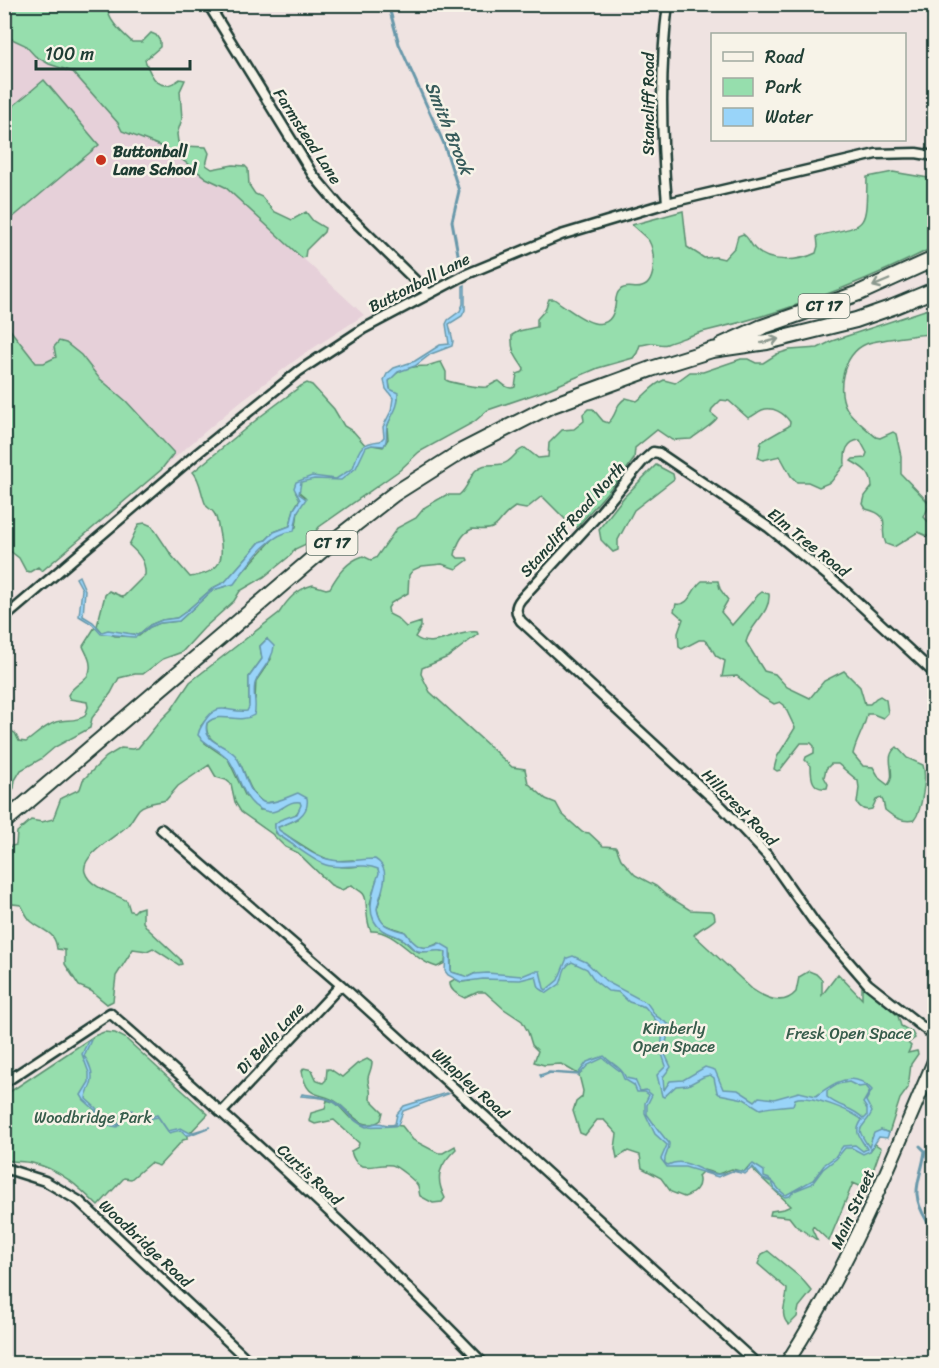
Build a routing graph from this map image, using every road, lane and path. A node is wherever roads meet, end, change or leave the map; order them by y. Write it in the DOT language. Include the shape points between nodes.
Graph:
graph roads {
  1 [pos="208,4"];
  2 [pos="668,4"];
  3 [pos="934,156"];
  4 [pos="667,203"];
  5 [pos="934,259"];
  6 [pos="934,290"];
  7 [pos="428,293"];
  8 [pos="712,350"];
  9 [pos="653,452"];
  10 [pos="516,608"];
  11 [pos="4,618"];
  12 [pos="934,673"];
  13 [pos="4,822"];
  14 [pos="161,829"];
  15 [pos="341,986"];
  16 [pos="934,1036"];
  17 [pos="934,1061"];
  18 [pos="4,1083"];
  19 [pos="222,1112"];
  20 [pos="4,1167"];
  21 [pos="252,1364"];
  22 [pos="484,1364"];
  23 [pos="757,1364"];
  24 [pos="786,1364"];
  1 -- 7 [label="street, Farmstead Lane" via="313,175"];
  2 -- 4 [label="street, Stancliff Road" via="661,106"];
  3 -- 4 [label="street, Buttonball Lane" via="876,154"];
  4 -- 7 [label="street, Buttonball Lane" via="544,241"];
  5 -- 8 [label="main road, CT 17, one-way"];
  8 -- 6 [label="main road, CT 17, one-way" via="758,344 856,320"];
  7 -- 11 [label="street, Buttonball Lane" via="336,345 299,371"];
  8 -- 13 [label="main road, CT 17" via="550,406 486,437 416,479 310,560"];
  9 -- 10 [label="street, Stancliff Road North"];
  9 -- 12 [label="street, Elm Tree Road" via="666,456 768,527 840,586"];
  10 -- 16 [label="street, Hillcrest Road" via="521,621 722,807 767,855 815,923 868,984"];
  14 -- 15 [label="street, Whapley Road"];
  15 -- 19 [label="street, Di Bella Lane"];
  15 -- 23 [label="street, Whapley Road"];
  17 -- 24 [label="main road, Main Street" via="851,1253"];
  18 -- 19 [label="street, Curtis Road" via="110,1013"];
  19 -- 22 [label="street, Curtis Road" via="425,1303"];
  20 -- 21 [label="street, Woodbridge Road" via="45,1181 79,1201"];
}
